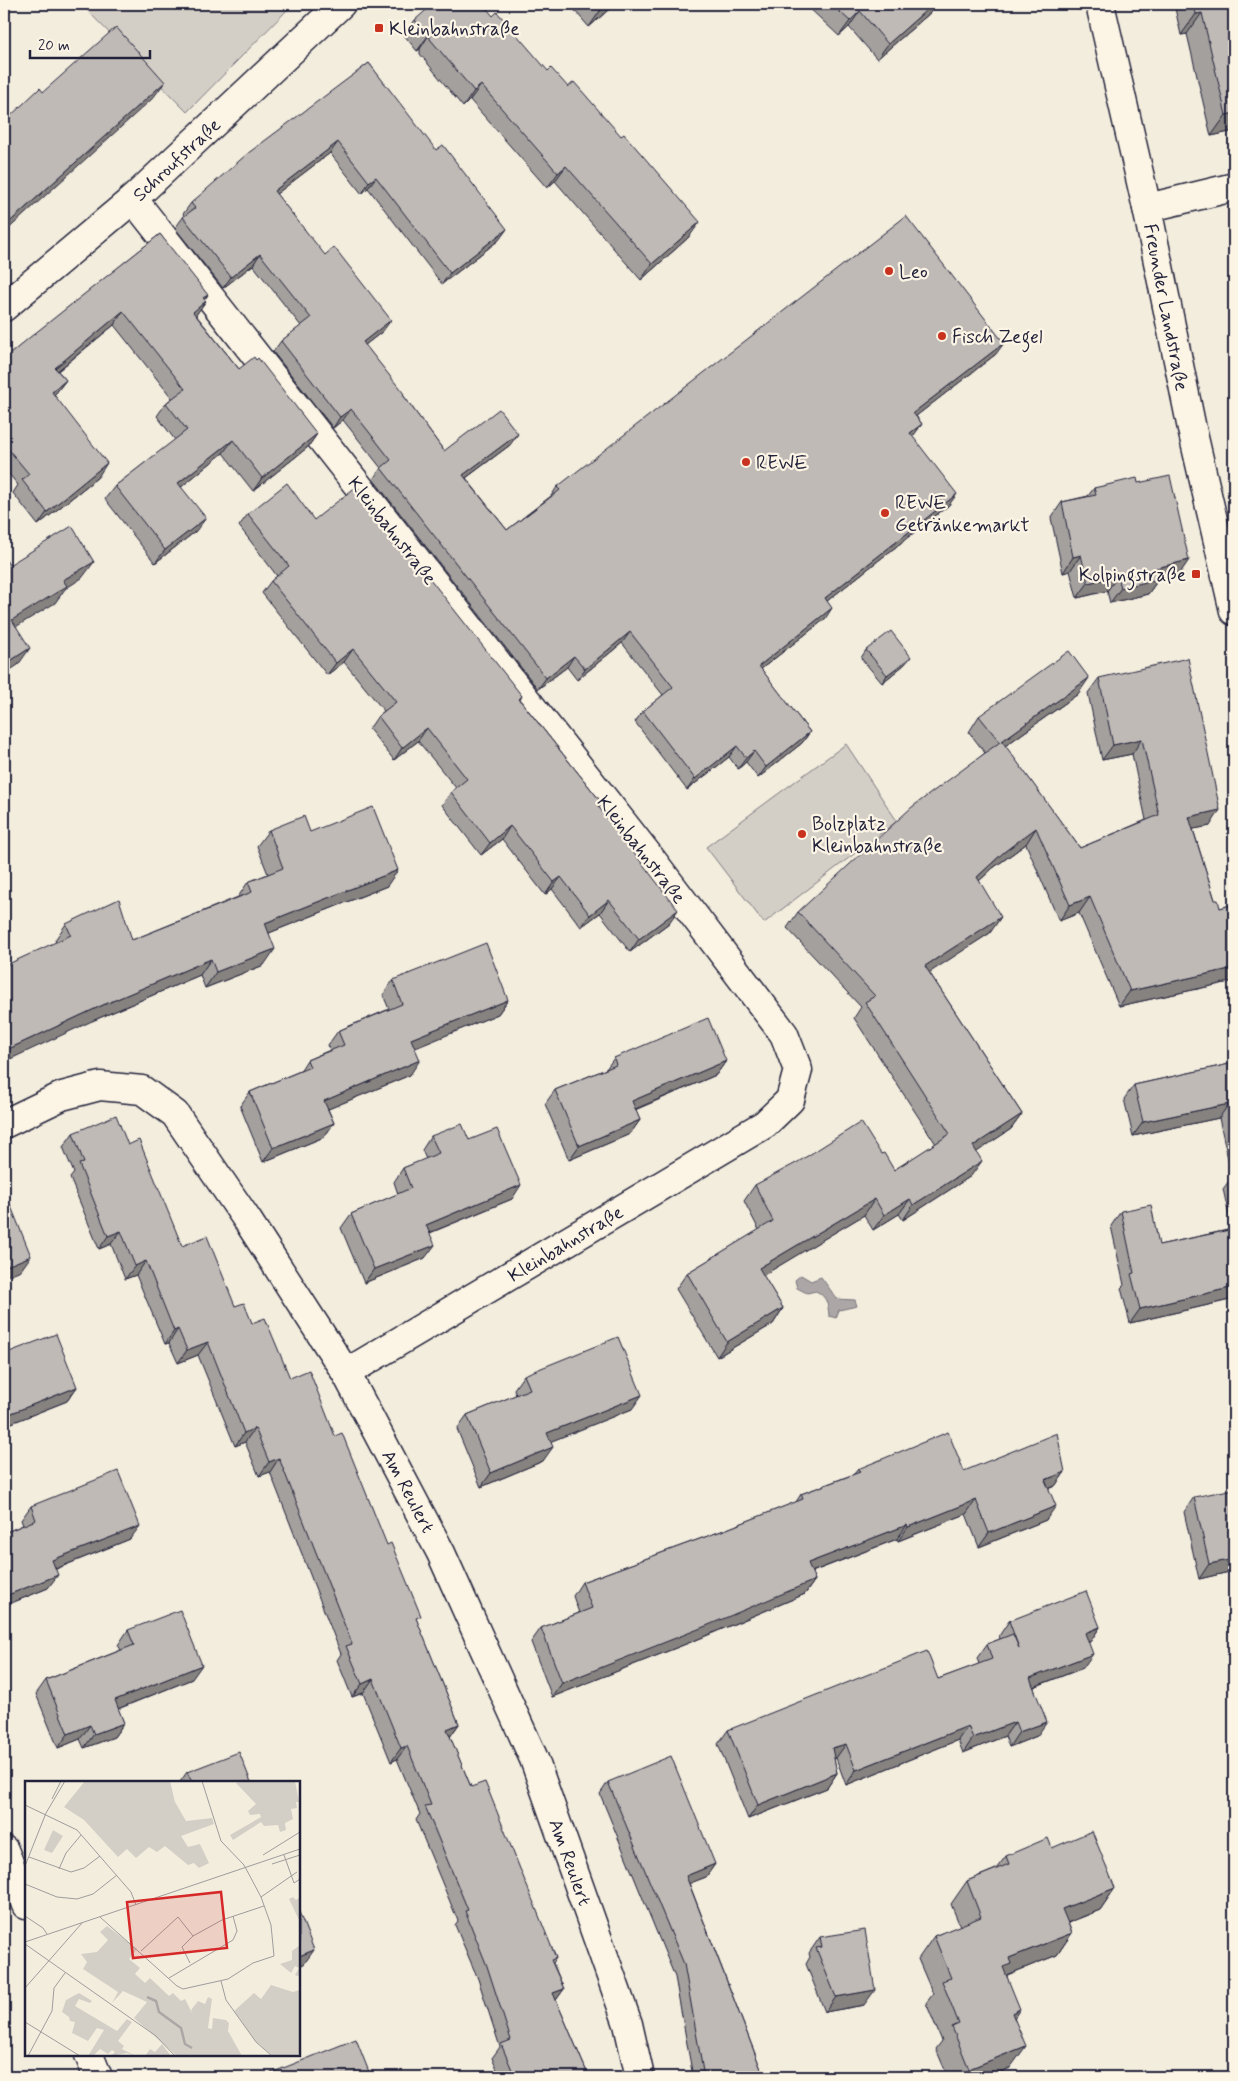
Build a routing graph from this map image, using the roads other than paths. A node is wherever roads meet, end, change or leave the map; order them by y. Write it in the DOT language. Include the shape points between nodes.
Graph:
graph roads {
  1 [pos="341,4"];
  2 [pos="1100,4"];
  3 [pos="1234,187"];
  4 [pos="133,199"];
  5 [pos="1147,208"];
  6 [pos="4,307"];
  7 [pos="1234,610"];
  8 [pos="4,1124"];
  9 [pos="346,1373"];
  10 [pos="4,1850"];
  11 [pos="25,1902"];
  12 [pos="89,2056"];
  13 [pos="98,2077"];
  14 [pos="640,2077"];
  1 -- 4 [label="street, Schroufstraße"];
  2 -- 5 [label="street, Freunder Landstraße"];
  3 -- 5 [label="street"];
  4 -- 6 [label="street, Schroufstraße"];
  4 -- 9 [label="street, Kleinbahnstraße" via="652,860 784,1034 798,1070 790,1100 766,1124"];
  5 -- 7 [label="street, Freunder Landstraße" via="1192,429"];
  8 -- 9 [label="street, Am Reulert" via="62,1096 100,1086 142,1090 176,1114"];
  9 -- 14 [label="street, Am Reulert" via="441,1553 534,1759 628,2024"];
  10 -- 11 [label="street"];
  12 -- 13 [label="street"];
}
